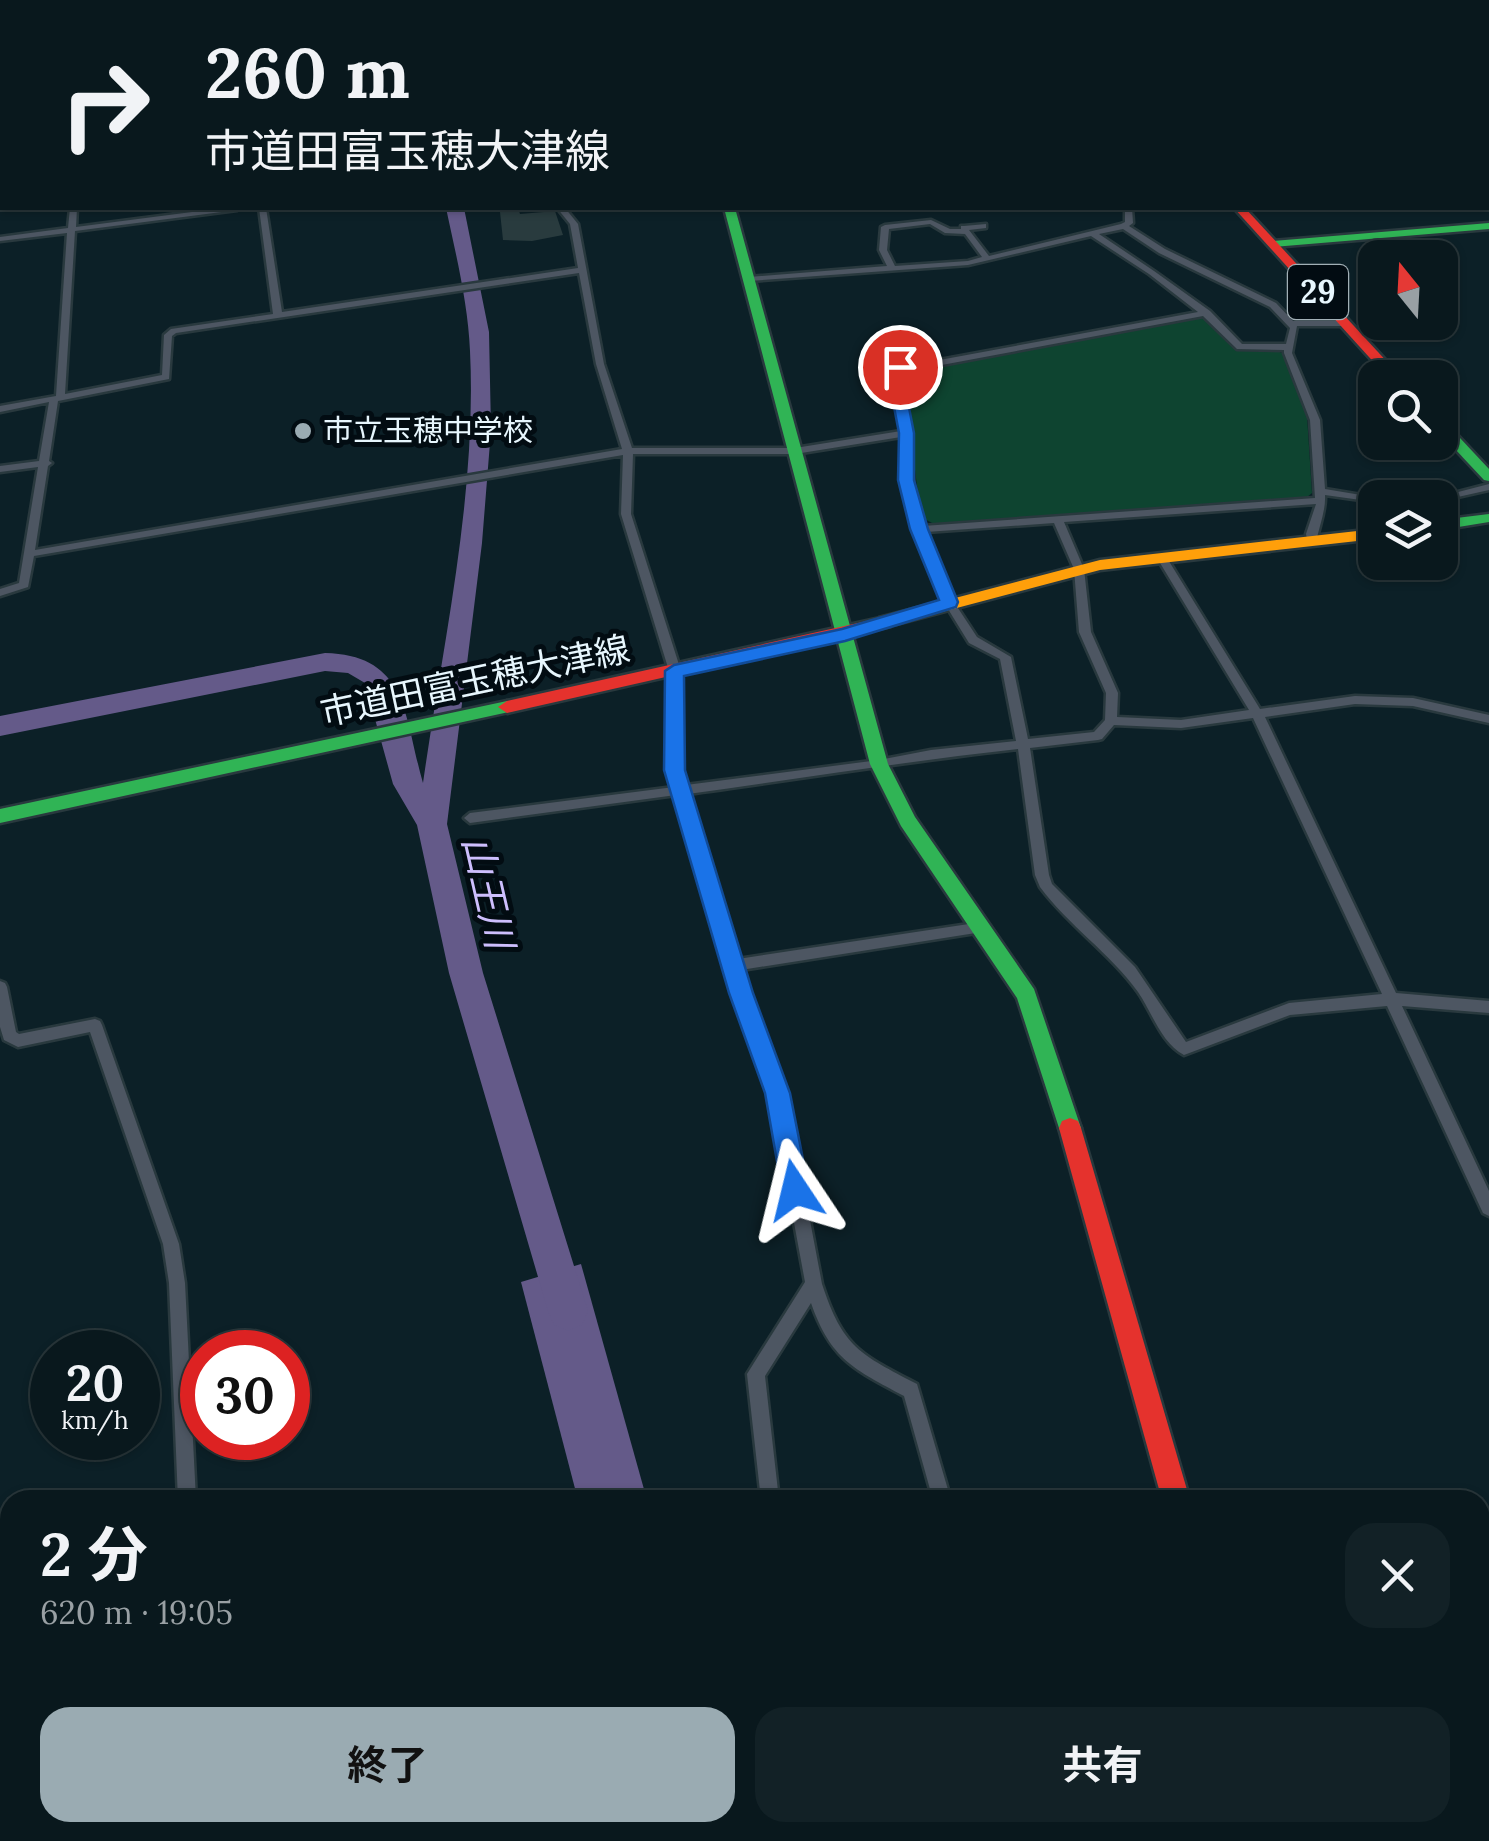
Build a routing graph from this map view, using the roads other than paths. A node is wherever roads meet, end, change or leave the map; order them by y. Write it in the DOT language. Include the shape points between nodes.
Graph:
graph roads {
  1 [pos="73,210"];
  2 [pos="221,210"];
  3 [pos="262,210"];
  4 [pos="563,210"];
  5 [pos="730,210"];
  6 [pos="1129,210"];
  7 [pos="1241,210"];
  8 [pos="983,226"];
  9 [pos="1124,226"];
  10 [pos="1489,226"];
  11 [pos="71,229"];
  12 [pos="966,232"];
  13 [pos="1093,234"];
  14 [pos="0,239"];
  15 [pos="1274,244"];
  16 [pos="987,260"];
  17 [pos="583,270"];
  18 [pos="894,270"];
  19 [pos="749,279"];
  20 [pos="1207,313"];
  21 [pos="278,316"];
  22 [pos="1346,323"];
  23 [pos="1291,324"];
  24 [pos="1288,348"];
  25 [pos="1380,360"];
  26 [pos="57,400"];
  27 [pos="0,409"];
  28 [pos="906,433"];
  29 [pos="1458,444"];
  30 [pos="795,450"];
  31 [pos="628,451"];
  32 [pos="47,462"];
  33 [pos="0,469"];
  34 [pos="1489,478"];
  35 [pos="1489,488"];
  36 [pos="1458,494"];
  37 [pos="1320,496"];
  38 [pos="1358,498"];
  39 [pos="1489,518"];
  40 [pos="1058,519"];
  41 [pos="1458,522"];
  42 [pos="919,529"];
  43 [pos="1358,536"];
  44 [pos="1312,542"];
  45 [pos="29,554"];
  46 [pos="1162,558"];
  47 [pos="1079,569"];
  48 [pos="0,594"];
  49 [pos="949,602"];
  50 [pos="845,634"];
  51 [pos="674,671"];
  52 [pos="1258,714"];
  53 [pos="1489,719"];
  54 [pos="1111,721"];
  55 [pos="1023,743"];
  56 [pos="879,764"];
  57 [pos="680,789"];
  58 [pos="0,816"];
  59 [pos="470,818"];
  60 [pos="982,928"];
  61 [pos="733,966"];
  62 [pos="0,987"];
  63 [pos="1393,999"];
  64 [pos="1489,1006"];
  65 [pos="1489,1208"];
  66 [pos="814,1284"];
  67 [pos="187,1490"];
  68 [pos="769,1490"];
  69 [pos="939,1490"];
  70 [pos="1173,1490"];
  1 -- 11 [label="street"];
  2 -- 11 [label="street"];
  3 -- 21 [label="street"];
  4 -- 17 [label="street" via="574,224"];
  5 -- 19 [label="main road"];
  6 -- 9 [label="street"];
  7 -- 15 [label="main road, 29"];
  8 -- 12 [label="street"];
  9 -- 13 [label="street"];
  9 -- 23 [label="street" via="1273,305"];
  10 -- 15 [label="main road"];
  11 -- 14 [label="street"];
  11 -- 26 [label="street"];
  12 -- 16 [label="street"];
  12 -- 18 [label="street" via="909,219 885,226 883,250"];
  13 -- 16 [label="street"];
  13 -- 20 [label="street"];
  15 -- 22 [label="main road, 29"];
  16 -- 18 [label="street"];
  17 -- 21 [label="street"];
  17 -- 31 [label="street" via="600,364"];
  18 -- 19 [label="street"];
  19 -- 30 [label="main road"];
  20 -- 24 [label="street" via="1240,347"];
  20 -- 28 [label="street" via="900,367 894,370"];
  21 -- 26 [label="street" via="174,330 168,335 166,378"];
  22 -- 23 [label="street"];
  22 -- 25 [label="main road, 29"];
  23 -- 24 [label="street"];
  24 -- 37 [label="street" via="1315,420"];
  26 -- 27 [label="street"];
  26 -- 32 [label="street"];
  28 -- 30 [label="street"];
  28 -- 42 [label="street" via="906,480"];
  29 -- 34 [label="main road"];
  30 -- 31 [label="street"];
  30 -- 50 [label="main road"];
  31 -- 45 [label="street"];
  31 -- 51 [label="street" via="626,514"];
  32 -- 33 [label="street"];
  32 -- 45 [label="street"];
  35 -- 36 [label="street"];
  37 -- 38 [label="street"];
  37 -- 40 [label="street"];
  37 -- 44 [label="street"];
  39 -- 41 [label="main road"];
  40 -- 42 [label="street"];
  40 -- 47 [label="street"];
  42 -- 49 [label="street"];
  43 -- 44 [label="main road, 市道田富玉穂大津線"];
  44 -- 46 [label="main road, 市道田富玉穂大津線"];
  45 -- 48 [label="street" via="24,586"];
  46 -- 47 [label="main road, 市道田富玉穂大津線"];
  46 -- 52 [label="street"];
  47 -- 49 [label="main road, 市道田富玉穂大津線"];
  47 -- 54 [label="street" via="1086,632 1112,693"];
  49 -- 50 [label="main road, 市道田富玉穂大津線"];
  49 -- 55 [label="street" via="974,640 1006,657"];
  50 -- 51 [label="main road, 市道田富玉穂大津線"];
  50 -- 56 [label="main road"];
  51 -- 57 [label="street" via="674,770"];
  51 -- 58 [label="main road, 市道田富玉穂大津線"];
  52 -- 53 [label="street" via="1385,700"];
  52 -- 54 [label="street" via="1181,724"];
  52 -- 63 [label="street"];
  54 -- 55 [label="street" via="1098,736"];
  55 -- 56 [label="street"];
  55 -- 63 [label="street" via="1047,886 1137,980 1165,1031 1184,1048 1289,1010"];
  56 -- 57 [label="street"];
  56 -- 60 [label="main road" via="908,821"];
  57 -- 59 [label="street"];
  57 -- 61 [label="street"];
  60 -- 61 [label="street"];
  60 -- 70 [label="main road" via="1020,982 1040,1028"];
  61 -- 66 [label="street" via="778,1093"];
  62 -- 67 [label="street" via="9,1036 18,1041 95,1025 108,1060 171,1244"];
  63 -- 64 [label="street"];
  63 -- 65 [label="street"];
  66 -- 68 [label="street" via="756,1374"];
  66 -- 69 [label="street" via="840,1348 911,1390"];
}
